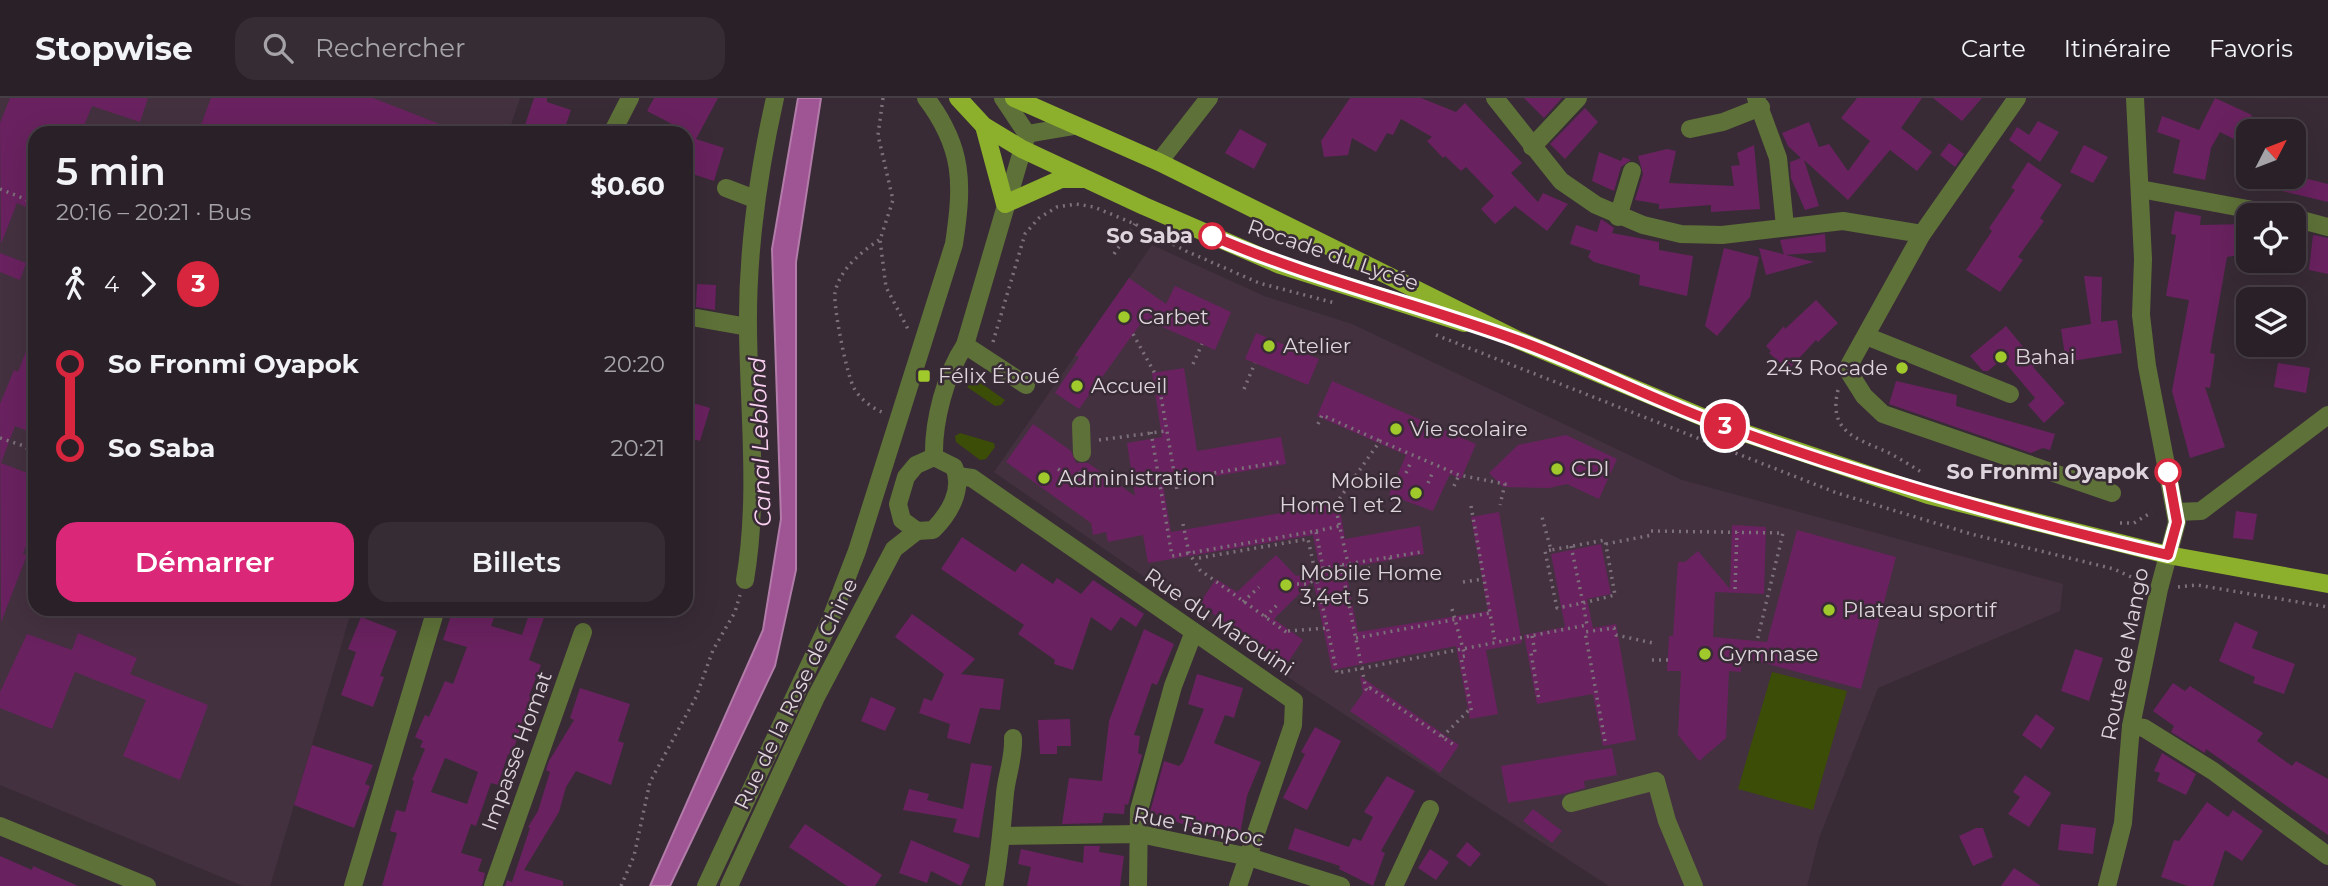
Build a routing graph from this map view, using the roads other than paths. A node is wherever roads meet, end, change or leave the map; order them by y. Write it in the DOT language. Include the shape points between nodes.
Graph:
graph roads {
  1 [pos="630,98"];
  2 [pos="775,98"];
  3 [pos="926,98"];
  4 [pos="958,98"];
  5 [pos="1003,98"];
  6 [pos="1014,98"];
  7 [pos="1209,98"];
  8 [pos="1495,98"];
  9 [pos="1578,98"];
  10 [pos="2017,98"];
  11 [pos="2135,98"];
  12 [pos="1758,103"];
  13 [pos="616,126"];
  14 [pos="984,126"];
  15 [pos="1074,126"];
  16 [pos="1689,129"];
  17 [pos="1024,141"];
  18 [pos="1532,146"];
  19 [pos="1159,162"];
  20 [pos="1632,171"];
  21 [pos="1089,179"];
  22 [pos="726,188"];
  23 [pos="2140,189"];
  24 [pos="755,199"];
  25 [pos="1005,204"];
  26 [pos="2236,207"];
  27 [pos="1618,217"];
  28 [pos="2306,222"];
  29 [pos="1784,226"];
  30 [pos="2328,228"];
  31 [pos="1922,234"];
  32 [pos="697,318"];
  33 [pos="748,327"];
  34 [pos="1866,336"];
  35 [pos="1518,340"];
  36 [pos="965,345"];
  37 [pos="1026,385"];
  38 [pos="2010,394"];
  39 [pos="2328,415"];
  40 [pos="1081,425"];
  41 [pos="1082,448"];
  42 [pos="934,457"];
  43 [pos="958,476"];
  44 [pos="2112,493"];
  45 [pos="2176,512"];
  46 [pos="916,531"];
  47 [pos="2168,555"];
  48 [pos="745,580"];
  49 [pos="2328,584"];
  50 [pos="434,616"];
  51 [pos="583,632"];
  52 [pos="1193,634"];
  53 [pos="2131,726"];
  54 [pos="1013,738"];
  55 [pos="1571,803"];
  56 [pos="1430,809"];
  57 [pos="0,826"];
  58 [pos="1140,834"];
  59 [pos="1004,836"];
  60 [pos="2328,856"];
  61 [pos="1249,857"];
  62 [pos="99,868"];
  63 [pos="91,886"];
  64 [pos="147,886"];
  65 [pos="353,886"];
  66 [pos="493,886"];
  67 [pos="706,886"];
  68 [pos="729,886"];
  69 [pos="995,886"];
  70 [pos="1138,886"];
  71 [pos="1238,886"];
  72 [pos="1341,886"];
  73 [pos="1394,886"];
  74 [pos="1694,886"];
  75 [pos="2107,886"];
  1 -- 13 [label="street"];
  2 -- 24 [label="street"];
  3 -- 67 [label="street" via="945,123 958,159 960,201 954,244 857,551 778,736"];
  4 -- 14 [label="main road, Rocade du Lycée"];
  5 -- 17 [label="street"];
  6 -- 15 [label="main road, Rocade du Lycée"];
  7 -- 19 [label="street"];
  8 -- 18 [label="street"];
  9 -- 18 [label="street"];
  10 -- 31 [label="street"];
  11 -- 23 [label="street, Route de Mango"];
  12 -- 16 [label="street" via="1723,122"];
  12 -- 29 [label="street" via="1779,158"];
  14 -- 17 [label="main road, Rocade du Lycée"];
  14 -- 25 [label="main road"];
  15 -- 17 [label="street"];
  15 -- 19 [label="main road, Rocade du Lycée"];
  17 -- 21 [label="main road, Rocade du Lycée"];
  17 -- 25 [label="street"];
  18 -- 27 [label="street" via="1579,197"];
  19 -- 35 [label="main road, Rocade du Lycée"];
  20 -- 27 [label="street"];
  21 -- 25 [label="main road" via="1061,179"];
  21 -- 35 [label="main road, Rocade du Lycée" via="1280,265"];
  22 -- 24 [label="street"];
  23 -- 26 [label="street"];
  23 -- 45 [label="street, Route de Mango" via="2141,314"];
  24 -- 33 [label="street"];
  25 -- 36 [label="street"];
  27 -- 29 [label="street" via="1702,236"];
  28 -- 30 [label="street"];
  29 -- 31 [label="street" via="1843,221"];
  31 -- 34 [label="street"];
  32 -- 33 [label="street"];
  33 -- 48 [label="street" via="753,531"];
  34 -- 38 [label="street"];
  34 -- 44 [label="street" via="1847,369 1861,393 1883,414"];
  35 -- 47 [label="main road, Rocade du Lycée" via="1724,426 1858,474"];
  36 -- 37 [label="street"];
  36 -- 42 [label="street" via="957,356 933,433"];
  39 -- 45 [label="street" via="2200,511"];
  40 -- 41 [label="street"];
  42 -- 43 [label="street" via="954,467"];
  42 -- 46 [label="street" via="916,465 906,477 898,504 902,520"];
  43 -- 46 [label="street" via="944,518 933,530"];
  43 -- 52 [label="street, Rue du Marouini" via="972,478"];
  45 -- 47 [label="street, Route de Mango"];
  46 -- 68 [label="street, Rue de la Rose de Chine" via="894,549 817,697"];
  47 -- 49 [label="main road, Rocade du Lycée"];
  47 -- 53 [label="street, Route de Mango"];
  50 -- 65 [label="street"];
  51 -- 66 [label="street, Impasse Homat"];
  52 -- 58 [label="street" via="1147,775 1139,810"];
  52 -- 61 [label="street, Rue du Marouini" via="1294,701 1293,725"];
  53 -- 60 [label="street" via="2144,728 2213,771"];
  53 -- 75 [label="street, Route de Mango" via="2123,823"];
  54 -- 59 [label="street"];
  55 -- 74 [label="street" via="1656,781"];
  56 -- 73 [label="street"];
  57 -- 62 [label="street"];
  58 -- 59 [label="street, Rue Tampoc"];
  58 -- 61 [label="street, Rue Tampoc"];
  58 -- 70 [label="street"];
  59 -- 69 [label="street"];
  61 -- 71 [label="street, Rue du Marouini"];
  61 -- 72 [label="street, Rue Tampoc"];
  62 -- 63 [label="street"];
  62 -- 64 [label="street"];
}
